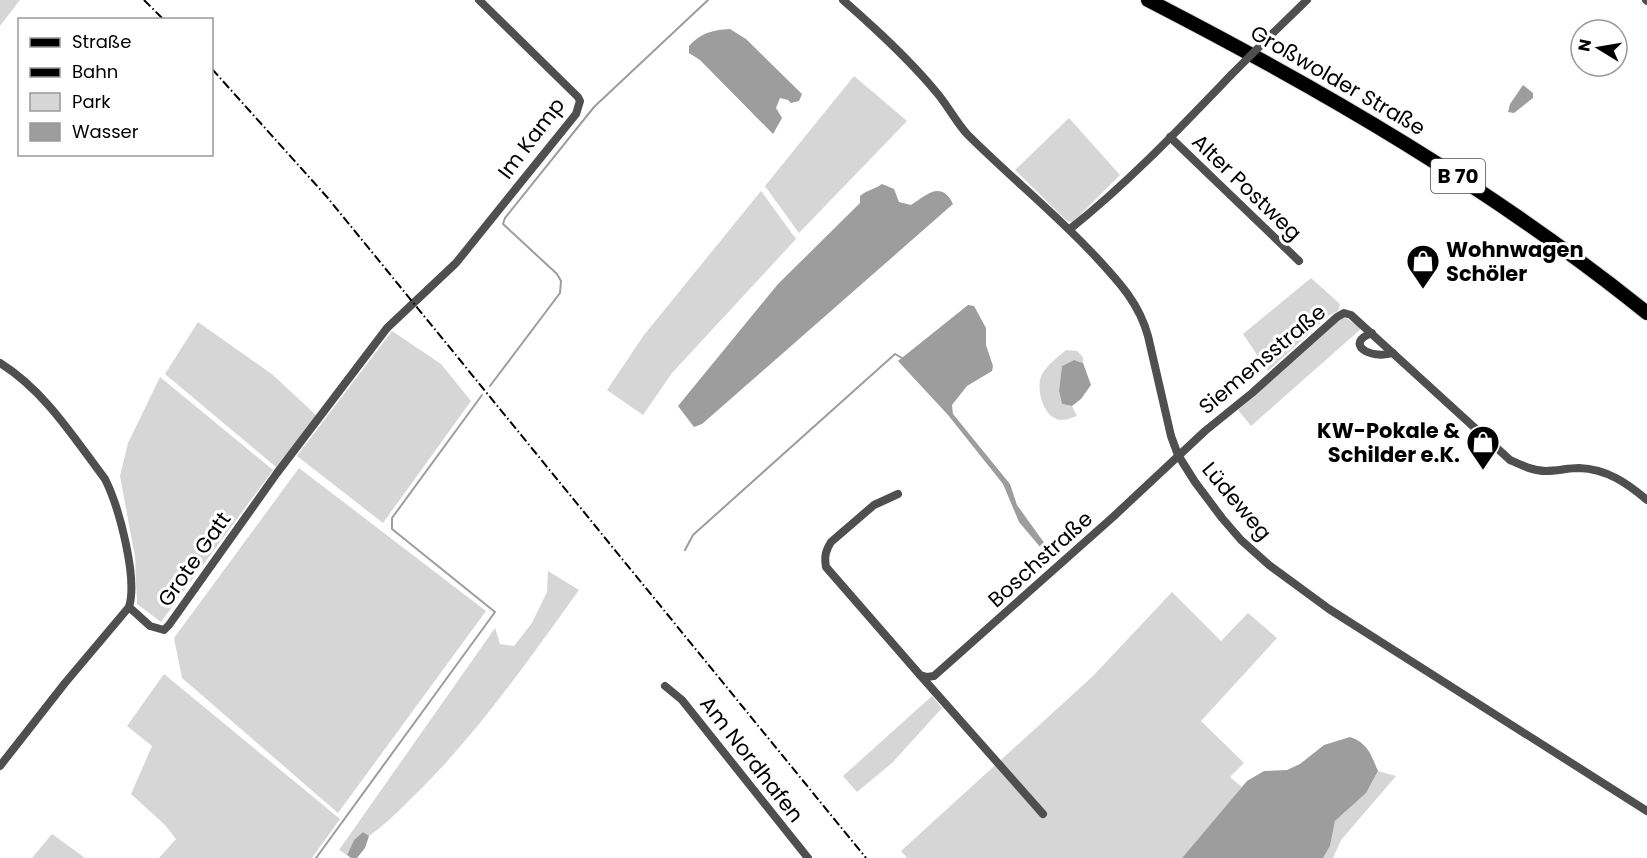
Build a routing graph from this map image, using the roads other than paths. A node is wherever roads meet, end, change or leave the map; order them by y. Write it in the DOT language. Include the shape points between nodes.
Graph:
graph roads {
  1 [pos="479,0"];
  2 [pos="843,0"];
  3 [pos="1148,0"];
  4 [pos="1307,0"];
  5 [pos="1170,138"];
  6 [pos="1070,229"];
  7 [pos="1299,261"];
  8 [pos="414,302"];
  9 [pos="1647,313"];
  10 [pos="1372,333"];
  11 [pos="1393,353"];
  12 [pos="0,363"];
  13 [pos="1178,455"];
  14 [pos="898,494"];
  15 [pos="1647,500"];
  16 [pos="129,607"];
  17 [pos="920,675"];
  18 [pos="665,686"];
  19 [pos="0,766"];
  20 [pos="1647,811"];
  21 [pos="1043,814"];
  22 [pos="808,858"];
  1 -- 8 [label="street, Im Kamp" via="578,97 579,107 456,263"];
  2 -- 6 [label="street, Lüdeweg" via="938,94 966,132"];
  3 -- 9 [label="main road, Großwolder Straße / B 70" via="1258,57 1413,147 1565,250"];
  4 -- 5 [label="street, Alter Postweg, bridge"];
  5 -- 6 [label="street, Alter Postweg"];
  5 -- 7 [label="street, Alter Postweg"];
  6 -- 13 [label="street, Lüdeweg" via="1138,308"];
  8 -- 16 [label="street, Grote Gatt" via="387,328 345,382 169,626 156,629"];
  10 -- 11 [label="street, Siemensstraße"];
  10 -- 11 [label="street" via="1361,340 1363,351 1380,356"];
  10 -- 13 [label="street, Siemensstraße" via="1352,315 1336,317"];
  11 -- 15 [label="street, Siemensstraße" via="1510,460 1545,471 1595,470 1614,476"];
  12 -- 16 [label="street, Grote Gatt" via="38,394 105,479 118,511 126,548 132,585"];
  13 -- 17 [label="street, Boschstraße" via="979,638 934,676"];
  13 -- 20 [label="street, Lüdeweg" via="1222,518 1297,587"];
  14 -- 17 [label="street" via="874,505 831,542 825,559 826,567"];
  16 -- 19 [label="street"];
  17 -- 21 [label="street"];
  18 -- 22 [label="street, Am Nordhafen" via="682,700"];
}
